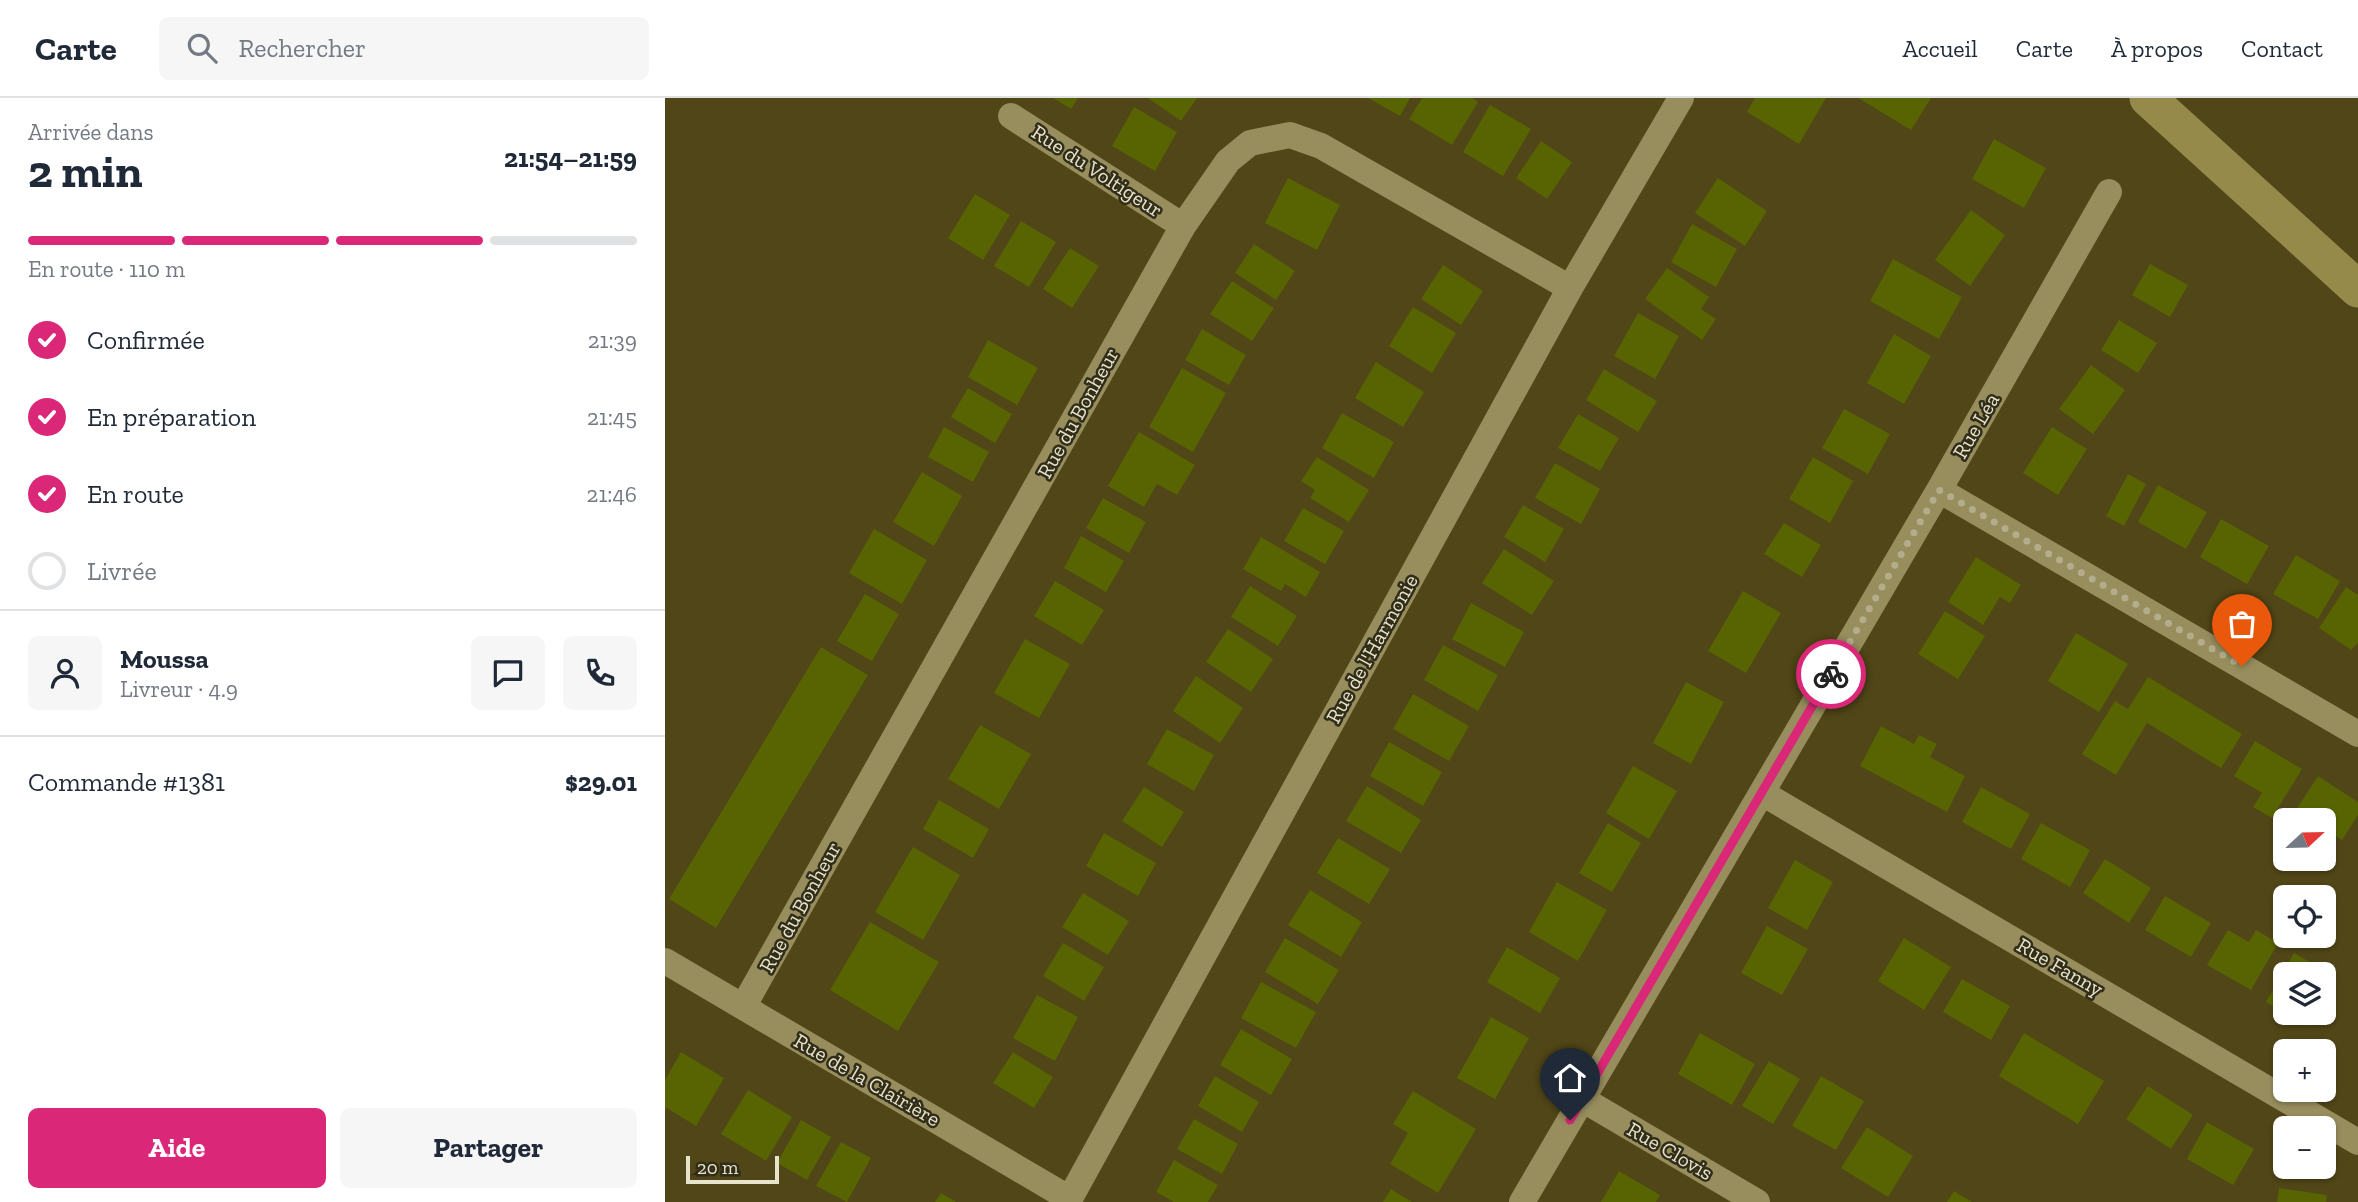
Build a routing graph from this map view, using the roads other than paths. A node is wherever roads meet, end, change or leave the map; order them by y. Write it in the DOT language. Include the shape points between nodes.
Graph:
graph roads {
  1 [pos="1681,98"];
  2 [pos="2148,98"];
  3 [pos="1011,116"];
  4 [pos="2109,192"];
  5 [pos="1183,226"];
  6 [pos="1570,288"];
  7 [pos="2358,289"];
  8 [pos="1939,490"];
  9 [pos="2358,734"];
  10 [pos="1762,793"];
  11 [pos="665,961"];
  12 [pos="743,1007"];
  13 [pos="1582,1100"];
  14 [pos="2358,1142"];
  15 [pos="1069,1201"];
  16 [pos="1522,1202"];
  17 [pos="1757,1202"];
  1 -- 6 [label="street, Rue de l'Harmonie"];
  2 -- 7 [label="street"];
  3 -- 5 [label="street, Rue du Voltigeur"];
  4 -- 8 [label="street, Rue Léa"];
  5 -- 6 [label="street, Rue du Bonheur" via="1228,161 1250,143 1290,135 1321,145"];
  5 -- 12 [label="street, Rue du Bonheur"];
  6 -- 15 [label="street, Rue de l'Harmonie"];
  8 -- 9 [label="street"];
  8 -- 10 [label="street, Rue Léa"];
  10 -- 13 [label="street, Rue Léa"];
  10 -- 14 [label="street, Rue Fanny"];
  11 -- 12 [label="street, Rue de la Clairière"];
  12 -- 15 [label="street, Rue de la Clairière"];
  13 -- 16 [label="street, Rue Léa"];
  13 -- 17 [label="street, Rue Clovis"];
}
